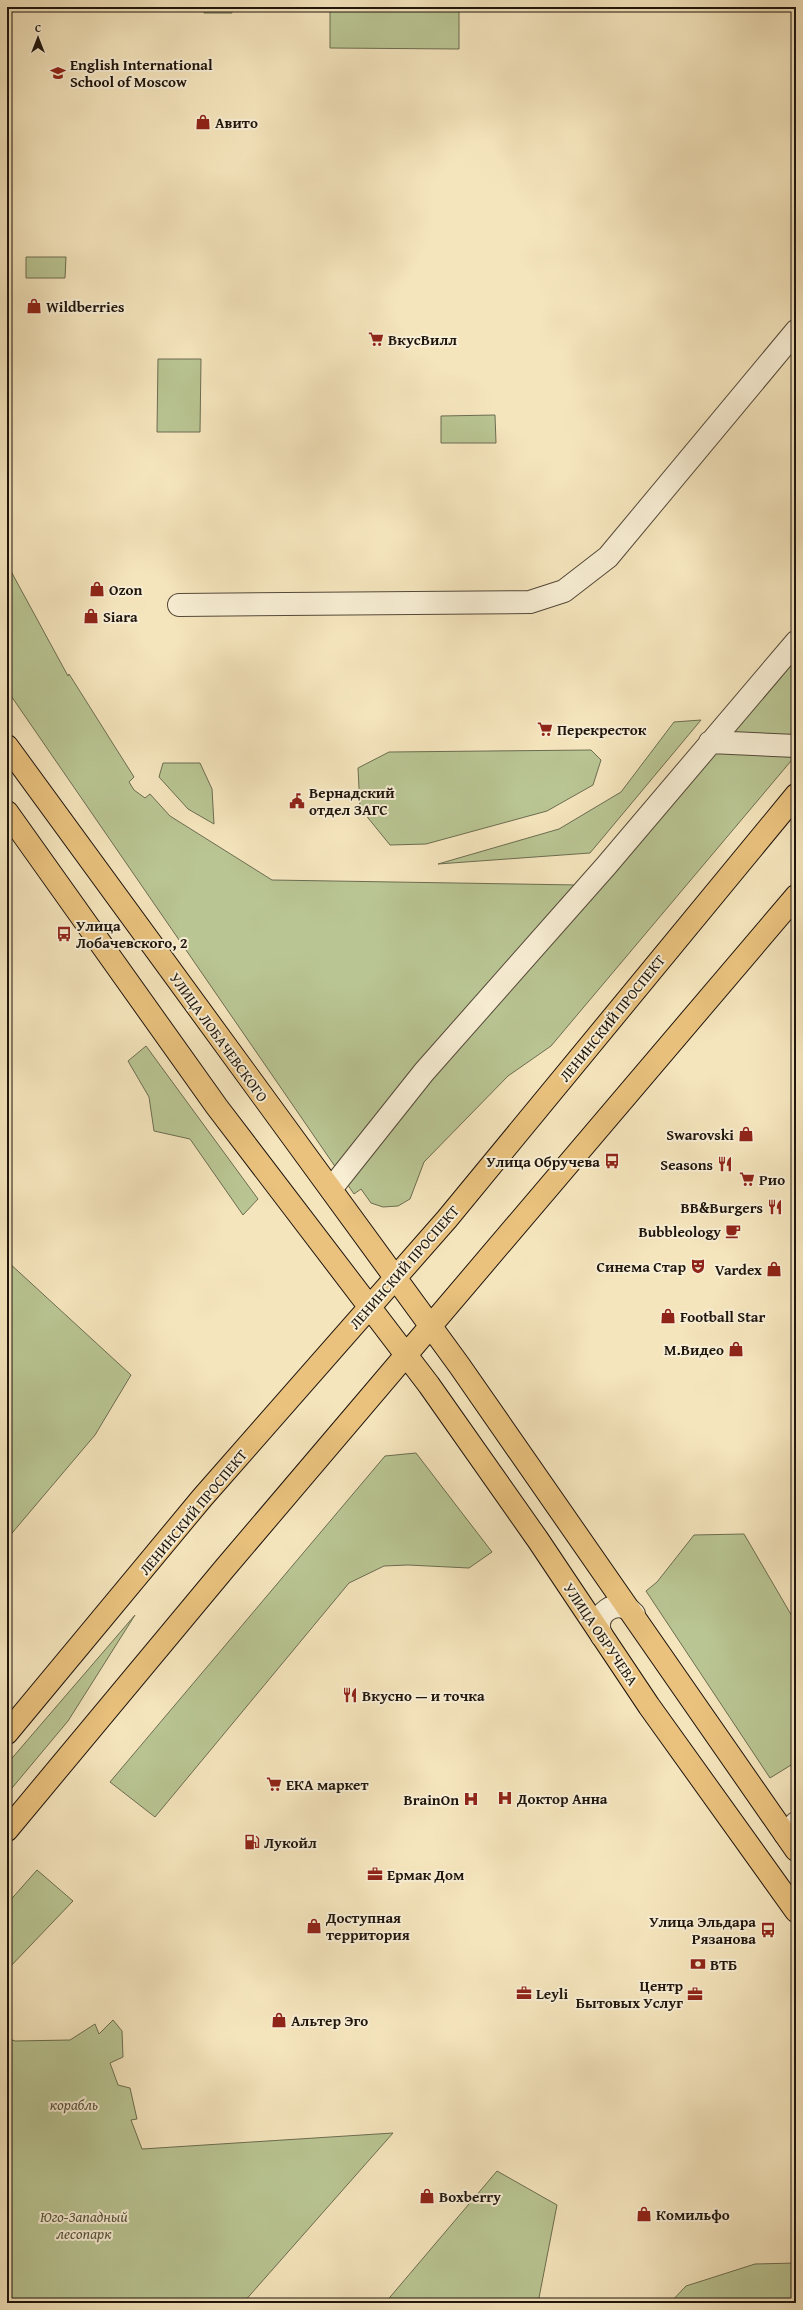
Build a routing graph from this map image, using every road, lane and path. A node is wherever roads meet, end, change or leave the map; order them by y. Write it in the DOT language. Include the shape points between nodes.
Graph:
graph roads {
  1 [pos="796,331"];
  2 [pos="179,605"];
  3 [pos="796,642"];
  4 [pos="710,742"];
  5 [pos="7,746"];
  6 [pos="796,746"];
  7 [pos="796,795"];
  8 [pos="7,812"];
  9 [pos="796,896"];
  10 [pos="331,1189"];
  11 [pos="395,1278"];
  12 [pos="370,1306"];
  13 [pos="431,1327"];
  14 [pos="408,1355"];
  15 [pos="634,1614"];
  16 [pos="602,1636"];
  17 [pos="7,1733"];
  18 [pos="7,1830"];
  19 [pos="792,1836"];
  20 [pos="796,1911"];
  1 -- 2 [label="street" via="608,558 564,592 530,602"];
  3 -- 4 [label="street"];
  4 -- 6 [label="street"];
  4 -- 10 [label="street" via="606,866 416,1082"];
  5 -- 10 [label="main road, УЛИЦА ЛОБАЧЕВСКОГО"];
  7 -- 11 [label="main road, ЛЕНИНСКИЙ ПРОСПЕКТ"];
  8 -- 12 [label="main road" via="217,1107 321,1246"];
  9 -- 13 [label="main road"];
  10 -- 11 [label="main road, УЛИЦА ЛОБАЧЕВСКОГО"];
  11 -- 12 [label="main road, ЛЕНИНСКИЙ ПРОСПЕКТ"];
  11 -- 13 [label="main road, УЛИЦА ЛОБАЧЕВСКОГО"];
  12 -- 14 [label="main road"];
  12 -- 17 [label="main road, ЛЕНИНСКИЙ ПРОСПЕКТ" via="202,1498"];
  13 -- 14 [label="main road"];
  13 -- 15 [label="main road"];
  14 -- 16 [label="main road, УЛИЦА ОБРУЧЕВА"];
  14 -- 18 [label="main road" via="215,1580"];
  15 -- 16 [label="street" via="620,1606 607,1609 599,1620"];
  15 -- 19 [label="main road"];
  16 -- 20 [label="main road, УЛИЦА ОБРУЧЕВА"];
}
